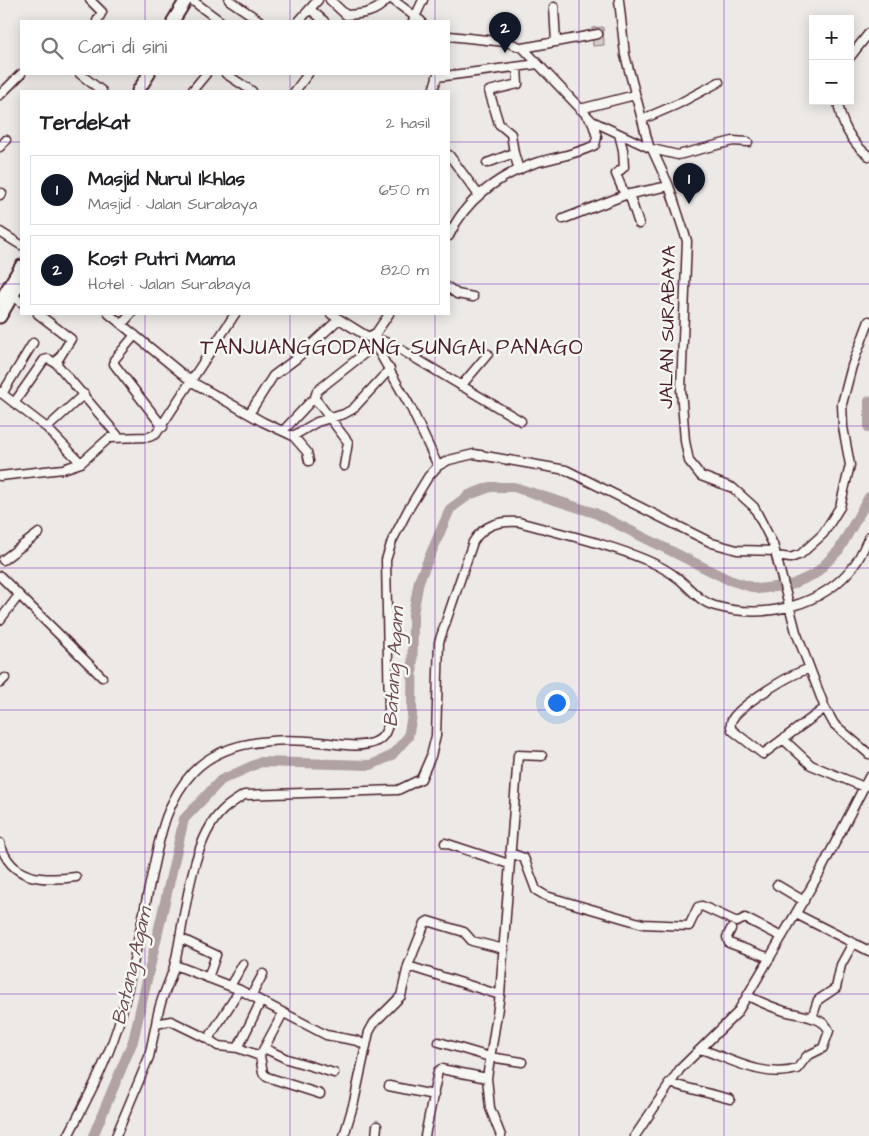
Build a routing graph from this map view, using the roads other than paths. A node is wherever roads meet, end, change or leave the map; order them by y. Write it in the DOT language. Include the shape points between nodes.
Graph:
graph roads {
  1 [pos="90,0"];
  2 [pos="191,0"];
  3 [pos="229,0"];
  4 [pos="318,0"];
  5 [pos="330,0"];
  6 [pos="387,0"];
  7 [pos="392,0"];
  8 [pos="423,0"];
  9 [pos="619,0"];
  10 [pos="554,7"];
  11 [pos="310,9"];
  12 [pos="98,20"];
  13 [pos="174,20"];
  14 [pos="181,20"];
  15 [pos="219,20"];
  16 [pos="259,20"];
  17 [pos="299,20"];
  18 [pos="323,20"];
  19 [pos="416,20"];
  20 [pos="869,33"];
  21 [pos="598,34"];
  22 [pos="450,36"];
  23 [pos="556,42"];
  24 [pos="523,48"];
  25 [pos="854,53"];
  26 [pos="538,64"];
  27 [pos="517,68"];
  28 [pos="20,75"];
  29 [pos="81,75"];
  30 [pos="140,75"];
  31 [pos="148,75"];
  32 [pos="205,75"];
  33 [pos="228,75"];
  34 [pos="307,75"];
  35 [pos="450,75"];
  36 [pos="438,76"];
  37 [pos="719,82"];
  38 [pos="101,90"];
  39 [pos="131,90"];
  40 [pos="139,90"];
  41 [pos="193,90"];
  42 [pos="250,90"];
  43 [pos="296,90"];
  44 [pos="433,90"];
  45 [pos="0,95"];
  46 [pos="635,95"];
  47 [pos="839,105"];
  48 [pos="580,110"];
  49 [pos="643,119"];
  50 [pos="592,121"];
  51 [pos="619,134"];
  52 [pos="6,140"];
  53 [pos="748,142"];
  54 [pos="0,147"];
  55 [pos="651,148"];
  56 [pos="514,153"];
  57 [pos="450,156"];
  58 [pos="869,156"];
  59 [pos="487,163"];
  60 [pos="519,170"];
  61 [pos="668,186"];
  62 [pos="478,194"];
  63 [pos="627,195"];
  64 [pos="563,219"];
  65 [pos="639,224"];
  66 [pos="0,232"];
  67 [pos="450,234"];
  68 [pos="20,244"];
  69 [pos="20,268"];
  70 [pos="20,286"];
  71 [pos="450,289"];
  72 [pos="473,297"];
  73 [pos="17,299"];
  74 [pos="0,301"];
  75 [pos="39,315"];
  76 [pos="110,315"];
  77 [pos="130,315"];
  78 [pos="235,315"];
  79 [pos="333,315"];
  80 [pos="388,315"];
  81 [pos="0,317"];
  82 [pos="339,319"];
  83 [pos="869,321"];
  84 [pos="122,324"];
  85 [pos="135,335"];
  86 [pos="375,339"];
  87 [pos="33,343"];
  88 [pos="488,354"];
  89 [pos="56,363"];
  90 [pos="390,369"];
  91 [pos="192,382"];
  92 [pos="461,386"];
  93 [pos="1,393"];
  94 [pos="84,394"];
  95 [pos="314,400"];
  96 [pos="14,403"];
  97 [pos="249,414"];
  98 [pos="330,417"];
  99 [pos="522,421"];
  100 [pos="163,427"];
  101 [pos="47,428"];
  102 [pos="283,431"];
  103 [pos="118,436"];
  104 [pos="293,436"];
  105 [pos="309,461"];
  106 [pos="80,463"];
  107 [pos="344,466"];
  108 [pos="438,466"];
  109 [pos="0,476"];
  110 [pos="39,533"];
  111 [pos="869,537"];
  112 [pos="777,557"];
  113 [pos="1,559"];
  114 [pos="0,576"];
  115 [pos="18,595"];
  116 [pos="790,608"];
  117 [pos="0,620"];
  118 [pos="809,669"];
  119 [pos="102,678"];
  120 [pos="825,708"];
  121 [pos="783,740"];
  122 [pos="869,754"];
  123 [pos="542,756"];
  124 [pos="869,776"];
  125 [pos="864,787"];
  126 [pos="0,843"];
  127 [pos="445,843"];
  128 [pos="510,853"];
  129 [pos="509,864"];
  130 [pos="76,877"];
  131 [pos="777,885"];
  132 [pos="804,901"];
  133 [pos="796,914"];
  134 [pos="731,929"];
  135 [pos="782,937"];
  136 [pos="180,938"];
  137 [pos="853,943"];
  138 [pos="504,949"];
  139 [pos="869,951"];
  140 [pos="770,958"];
  141 [pos="175,964"];
  142 [pos="243,964"];
  143 [pos="408,966"];
  144 [pos="263,974"];
  145 [pos="208,978"];
  146 [pos="230,986"];
  147 [pos="240,990"];
  148 [pos="500,995"];
  149 [pos="251,996"];
  150 [pos="748,996"];
  151 [pos="261,1001"];
  152 [pos="283,1013"];
  153 [pos="812,1018"];
  154 [pos="156,1024"];
  155 [pos="208,1039"];
  156 [pos="440,1042"];
  157 [pos="364,1045"];
  158 [pos="238,1048"];
  159 [pos="264,1048"];
  160 [pos="701,1049"];
  161 [pos="260,1056"];
  162 [pos="490,1056"];
  163 [pos="522,1062"];
  164 [pos="334,1073"];
  165 [pos="487,1078"];
  166 [pos="669,1083"];
  167 [pos="389,1086"];
  168 [pos="320,1094"];
  169 [pos="434,1095"];
  170 [pos="730,1100"];
  171 [pos="377,1126"];
  172 [pos="68,1136"];
  173 [pos="116,1136"];
  174 [pos="344,1136"];
  175 [pos="376,1136"];
  176 [pos="425,1136"];
  177 [pos="501,1136"];
  178 [pos="635,1136"];
  1 -- 12 [label="street" via="102,12"];
  2 -- 13 [label="highway"];
  2 -- 14 [label="highway"];
  2 -- 15 [label="street"];
  3 -- 16 [label="street"];
  4 -- 11 [label="street"];
  5 -- 6 [label="street" via="346,15 378,10"];
  7 -- 19 [label="street"];
  8 -- 19 [label="street"];
  9 -- 46 [label="street, JALAN SURABAYA" via="625,54"];
  10 -- 23 [label="street"];
  11 -- 17 [label="street"];
  11 -- 18 [label="street"];
  20 -- 25 [label="street"];
  21 -- 23 [label="street"];
  22 -- 24 [label="street" via="506,42"];
  23 -- 24 [label="street"];
  24 -- 26 [label="street"];
  26 -- 27 [label="street"];
  26 -- 48 [label="street"];
  27 -- 35 [label="street"];
  27 -- 56 [label="street" via="518,84 488,91 499,124 511,134"];
  28 -- 45 [label="street"];
  29 -- 38 [label="street"];
  30 -- 39 [label="highway"];
  31 -- 40 [label="highway"];
  32 -- 41 [label="street"];
  33 -- 42 [label="street"];
  34 -- 43 [label="street"];
  36 -- 44 [label="street"];
  37 -- 49 [label="street"];
  46 -- 48 [label="street"];
  46 -- 49 [label="street, JALAN SURABAYA"];
  47 -- 58 [label="street" via="841,117 855,144"];
  48 -- 50 [label="street"];
  49 -- 55 [label="street, JALAN SURABAYA"];
  50 -- 51 [label="street"];
  50 -- 60 [label="street" via="597,137 595,145"];
  51 -- 55 [label="street"];
  51 -- 63 [label="street" via="624,167 616,174"];
  52 -- 54 [label="street"];
  53 -- 55 [label="street" via="733,141 678,155"];
  55 -- 61 [label="street, JALAN SURABAYA"];
  56 -- 59 [label="street"];
  56 -- 60 [label="street"];
  57 -- 62 [label="street"];
  60 -- 62 [label="street"];
  61 -- 63 [label="street"];
  61 -- 112 [label="street, JALAN SURABAYA" via="687,241 681,389 689,462 701,476 733,488 754,507"];
  62 -- 67 [label="street" via="459,214"];
  63 -- 64 [label="street"];
  63 -- 65 [label="street"];
  66 -- 68 [label="street"];
  69 -- 74 [label="highway"];
  70 -- 73 [label="highway"];
  71 -- 72 [label="street" via="457,294"];
  73 -- 81 [label="highway"];
  75 -- 89 [label="street" via="72,339"];
  76 -- 84 [label="street"];
  77 -- 84 [label="street"];
  78 -- 91 [label="street"];
  79 -- 82 [label="street"];
  80 -- 86 [label="street"];
  82 -- 86 [label="street"];
  82 -- 97 [label="street" via="273,376"];
  83 -- 112 [label="street" via="842,404 850,464 840,507 823,534 801,554 790,558"];
  84 -- 85 [label="street"];
  85 -- 91 [label="street"];
  85 -- 100 [label="street" via="114,364"];
  86 -- 90 [label="street"];
  86 -- 92 [label="street" via="392,345"];
  86 -- 95 [label="street" via="316,391"];
  87 -- 93 [label="street"];
  88 -- 92 [label="street"];
  89 -- 94 [label="street"];
  89 -- 96 [label="street" via="44,360"];
  90 -- 98 [label="street" via="353,409"];
  90 -- 108 [label="street"];
  91 -- 97 [label="street"];
  91 -- 100 [label="street"];
  92 -- 99 [label="street"];
  93 -- 96 [label="street"];
  94 -- 101 [label="street"];
  94 -- 103 [label="street"];
  95 -- 98 [label="street"];
  95 -- 102 [label="street"];
  96 -- 101 [label="street"];
  97 -- 102 [label="street"];
  98 -- 104 [label="street"];
  98 -- 107 [label="street" via="348,442"];
  100 -- 103 [label="street" via="150,437"];
  101 -- 106 [label="street"];
  102 -- 104 [label="street"];
  103 -- 106 [label="street" via="109,438"];
  104 -- 105 [label="street" via="307,452"];
  106 -- 109 [label="street" via="55,471"];
  108 -- 112 [label="street" via="474,454 558,468 712,543"];
  108 -- 172 [label="street" via="408,510 386,560 389,711 383,736 376,741 354,745 281,740 239,746 195,770 179,787 163,822 118,1026"];
  110 -- 113 [label="street"];
  111 -- 116 [label="street" via="856,563 845,575 817,598"];
  112 -- 116 [label="street, JALAN SURABAYA"];
  114 -- 115 [label="street"];
  115 -- 117 [label="street"];
  115 -- 119 [label="street"];
  116 -- 118 [label="street, JALAN SURABAYA"];
  116 -- 136 [label="street" via="755,610 714,606 660,566 635,556 519,522 491,524 473,542 441,632 436,736 421,779 398,790 256,793 244,795 228,805 215,820 203,843"];
  118 -- 120 [label="street, JALAN SURABAYA"];
  118 -- 121 [label="street" via="788,676 735,716 730,724 734,733 763,754"];
  120 -- 121 [label="street"];
  120 -- 122 [label="street, JALAN SURABAYA" via="839,730"];
  121 -- 125 [label="street" via="811,765"];
  123 -- 128 [label="street" via="518,755"];
  124 -- 125 [label="street"];
  125 -- 132 [label="street"];
  126 -- 130 [label="street" via="7,861 25,873 48,880"];
  127 -- 129 [label="street"];
  128 -- 129 [label="street"];
  128 -- 135 [label="street" via="524,858 536,890 546,896 648,925 689,926 698,907 702,906 737,922 745,918"];
  129 -- 138 [label="street"];
  131 -- 132 [label="street"];
  132 -- 133 [label="street"];
  133 -- 135 [label="street"];
  133 -- 137 [label="street"];
  134 -- 140 [label="street" via="727,937 729,943"];
  135 -- 140 [label="street"];
  136 -- 141 [label="street"];
  136 -- 145 [label="street" via="216,955"];
  137 -- 139 [label="street"];
  137 -- 153 [label="street" via="838,972 836,988 818,1000"];
  138 -- 143 [label="street" via="472,941 464,932 428,921"];
  138 -- 148 [label="street"];
  140 -- 150 [label="street"];
  141 -- 145 [label="street"];
  141 -- 154 [label="street" via="158,1006"];
  142 -- 146 [label="street"];
  143 -- 148 [label="street"];
  143 -- 157 [label="street" via="401,996 374,1023"];
  144 -- 149 [label="street"];
  145 -- 146 [label="street"];
  146 -- 147 [label="street"];
  147 -- 149 [label="street"];
  147 -- 155 [label="street"];
  148 -- 162 [label="street"];
  149 -- 151 [label="street"];
  150 -- 153 [label="street"];
  150 -- 160 [label="street" via="737,1013"];
  151 -- 152 [label="street"];
  151 -- 158 [label="street"];
  152 -- 157 [label="street" via="326,1035"];
  152 -- 159 [label="street"];
  153 -- 160 [label="street" via="828,1028 825,1044 805,1057 800,1067 789,1071 771,1072"];
  154 -- 155 [label="street" via="170,1021"];
  154 -- 173 [label="street" via="149,1057"];
  155 -- 158 [label="street" via="218,1046"];
  156 -- 162 [label="street"];
  157 -- 174 [label="street" via="358,1087"];
  158 -- 161 [label="street"];
  159 -- 161 [label="street"];
  159 -- 164 [label="street" via="287,1059"];
  160 -- 166 [label="street"];
  161 -- 168 [label="street" via="267,1077"];
  162 -- 163 [label="street"];
  162 -- 165 [label="street"];
  165 -- 169 [label="street" via="441,1069"];
  165 -- 177 [label="street" via="490,1108"];
  166 -- 170 [label="street"];
  166 -- 178 [label="street"];
  167 -- 169 [label="street"];
  169 -- 176 [label="street"];
  171 -- 175 [label="street"];
}
